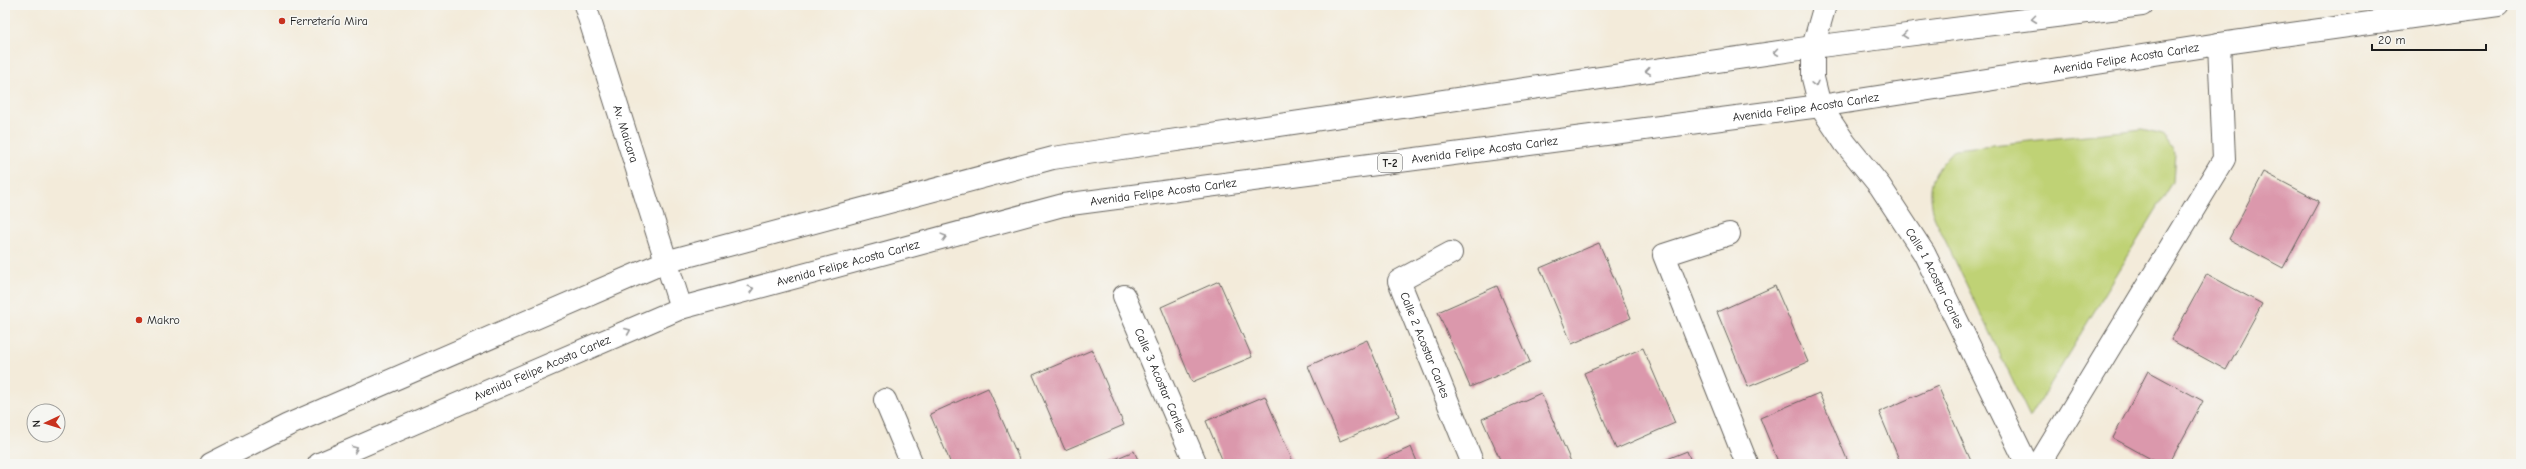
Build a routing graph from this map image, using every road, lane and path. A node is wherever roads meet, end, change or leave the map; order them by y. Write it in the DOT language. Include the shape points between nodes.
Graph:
graph roads {
  1 [pos="585,5"];
  2 [pos="1826,5"];
  3 [pos="2142,5"];
  4 [pos="2498,5"];
  5 [pos="2219,44"];
  6 [pos="1813,47"];
  7 [pos="1820,106"];
  8 [pos="1729,234"];
  9 [pos="1451,253"];
  10 [pos="666,262"];
  11 [pos="1124,296"];
  12 [pos="681,308"];
  13 [pos="884,400"];
  14 [pos="211,464"];
  15 [pos="319,464"];
  16 [pos="912,464"];
  17 [pos="1196,464"];
  18 [pos="1473,464"];
  19 [pos="1747,464"];
  20 [pos="2027,464"];
  21 [pos="2039,464"];
  1 -- 10 [label="main road, Av. Maicara"];
  2 -- 6 [label="main road"];
  3 -- 6 [label="main road, one-way"];
  4 -- 5 [label="main road, Avenida Felipe Acosta Carlez / T-2"];
  5 -- 7 [label="main road, Avenida Felipe Acosta Carlez / T-2"];
  5 -- 21 [label="main road" via="2224,159"];
  6 -- 7 [label="main road, one-way" via="1813,78"];
  6 -- 10 [label="main road, one-way" via="1053,158"];
  12 -- 7 [label="main road, Avenida Felipe Acosta Carlez / T-2, one-way" via="1063,205"];
  7 -- 20 [label="main road, Calle 1 Acostar Carles" via="1845,143 1880,186 1924,253"];
  8 -- 19 [label="main road" via="1664,255"];
  9 -- 18 [label="main road, Calle 2 Acostar Carles" via="1399,281"];
  10 -- 12 [label="main road, Av. Maicara"];
  10 -- 14 [label="main road" via="288,425"];
  11 -- 17 [label="main road, Calle 3 Acostar Carles"];
  15 -- 12 [label="main road, Avenida Felipe Acosta Carlez / T-2, one-way"];
  13 -- 16 [label="main road"];
}
